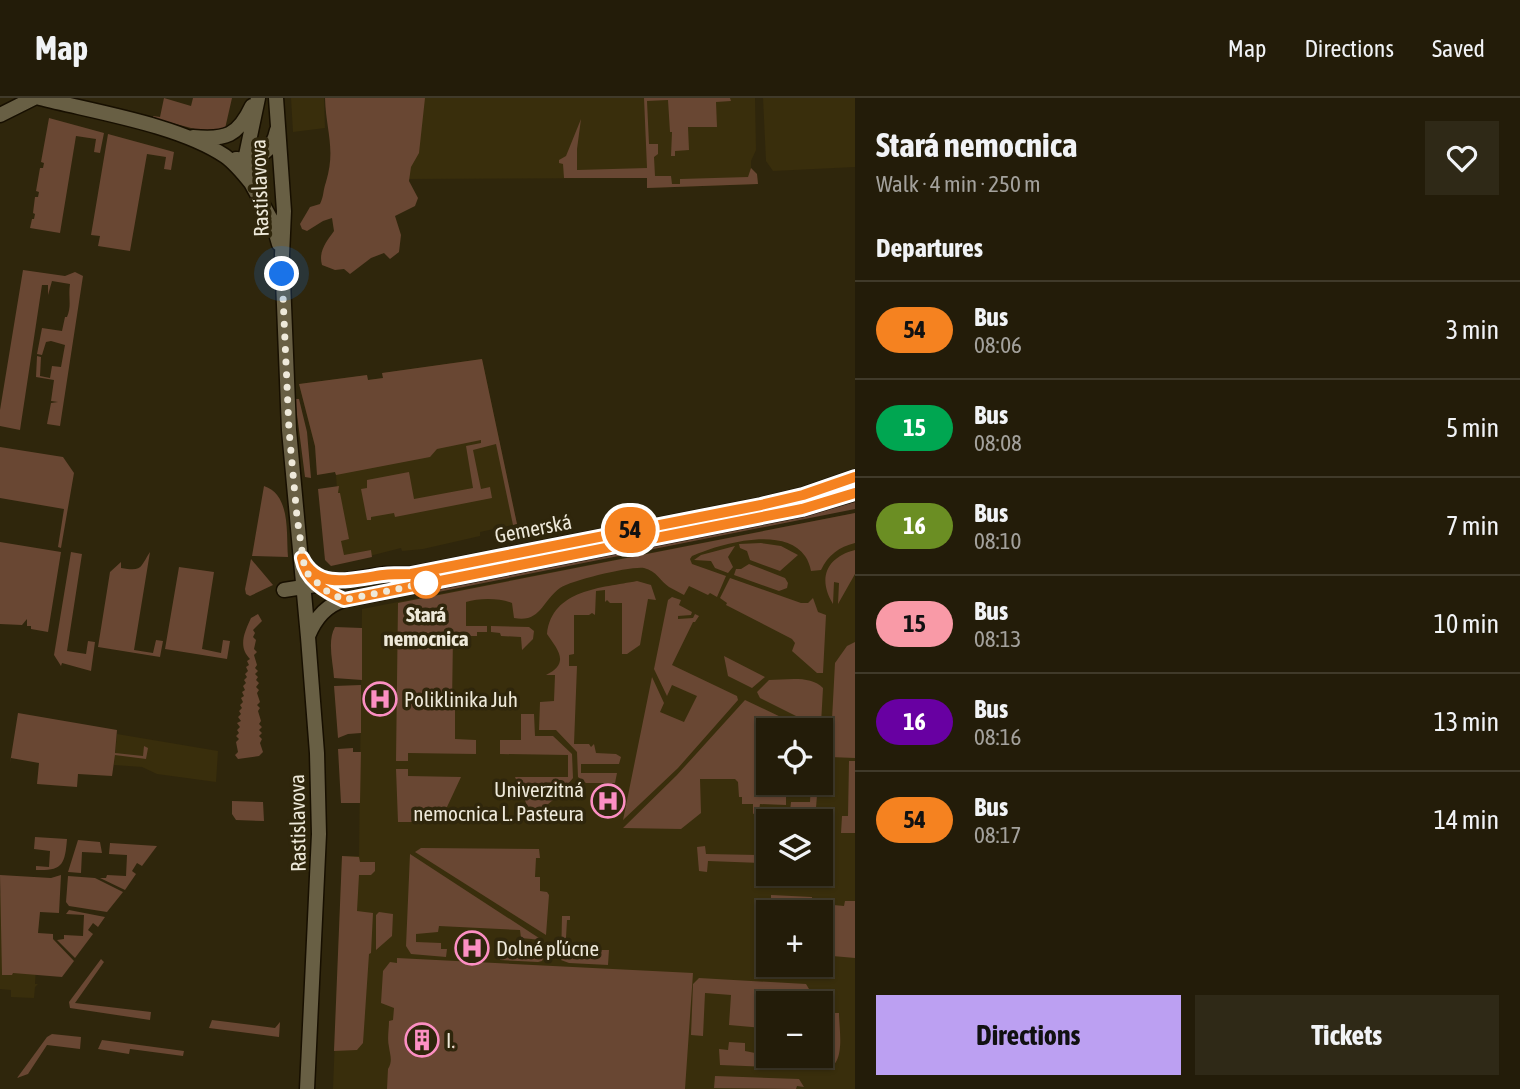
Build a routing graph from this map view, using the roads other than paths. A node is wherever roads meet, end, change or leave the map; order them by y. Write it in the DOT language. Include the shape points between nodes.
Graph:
graph roads {
  1 [pos="34,98"];
  2 [pos="40,98"];
  3 [pos="256,98"];
  4 [pos="276,98"];
  5 [pos="0,116"];
  6 [pos="278,120"];
  7 [pos="180,135"];
  8 [pos="222,154"];
  9 [pos="244,160"];
  10 [pos="251,183"];
  11 [pos="282,255"];
  12 [pos="855,477"];
  13 [pos="855,493"];
  14 [pos="302,558"];
  15 [pos="340,581"];
  16 [pos="312,590"];
  17 [pos="344,600"];
  18 [pos="308,637"];
  19 [pos="307,1089"];
  1 -- 5 [label="street"];
  2 -- 7 [label="street, Rastislavova"];
  3 -- 7 [label="street, Rastislavova" via="232,134 218,138"];
  3 -- 9 [label="street, Rastislavova"];
  4 -- 6 [label="street, Rastislavova"];
  6 -- 9 [label="street, Rastislavova" via="269,149"];
  6 -- 11 [label="street, Rastislavova"];
  7 -- 8 [label="street, Rastislavova"];
  8 -- 9 [label="street, Rastislavova"];
  8 -- 10 [label="street, Rastislavova"];
  9 -- 10 [label="street, Rastislavova"];
  10 -- 11 [label="street, Rastislavova" via="274,223"];
  11 -- 14 [label="street, Rastislavova" via="289,430"];
  12 -- 15 [label="street, Gemerská" via="761,505 411,574"];
  13 -- 17 [label="street, Gemerská" via="802,509"];
  14 -- 15 [label="street" via="317,575"];
  14 -- 16 [label="street, Rastislavova"];
  14 -- 16 [label="street" via="296,580 284,590"];
  15 -- 16 [label="street, Gemerská"];
  16 -- 17 [label="street, Rastislavova"];
  16 -- 18 [label="street, Rastislavova"];
  17 -- 18 [label="street, Gemerská" via="321,614"];
  18 -- 19 [label="street, Rastislavova" via="320,863"];
}
